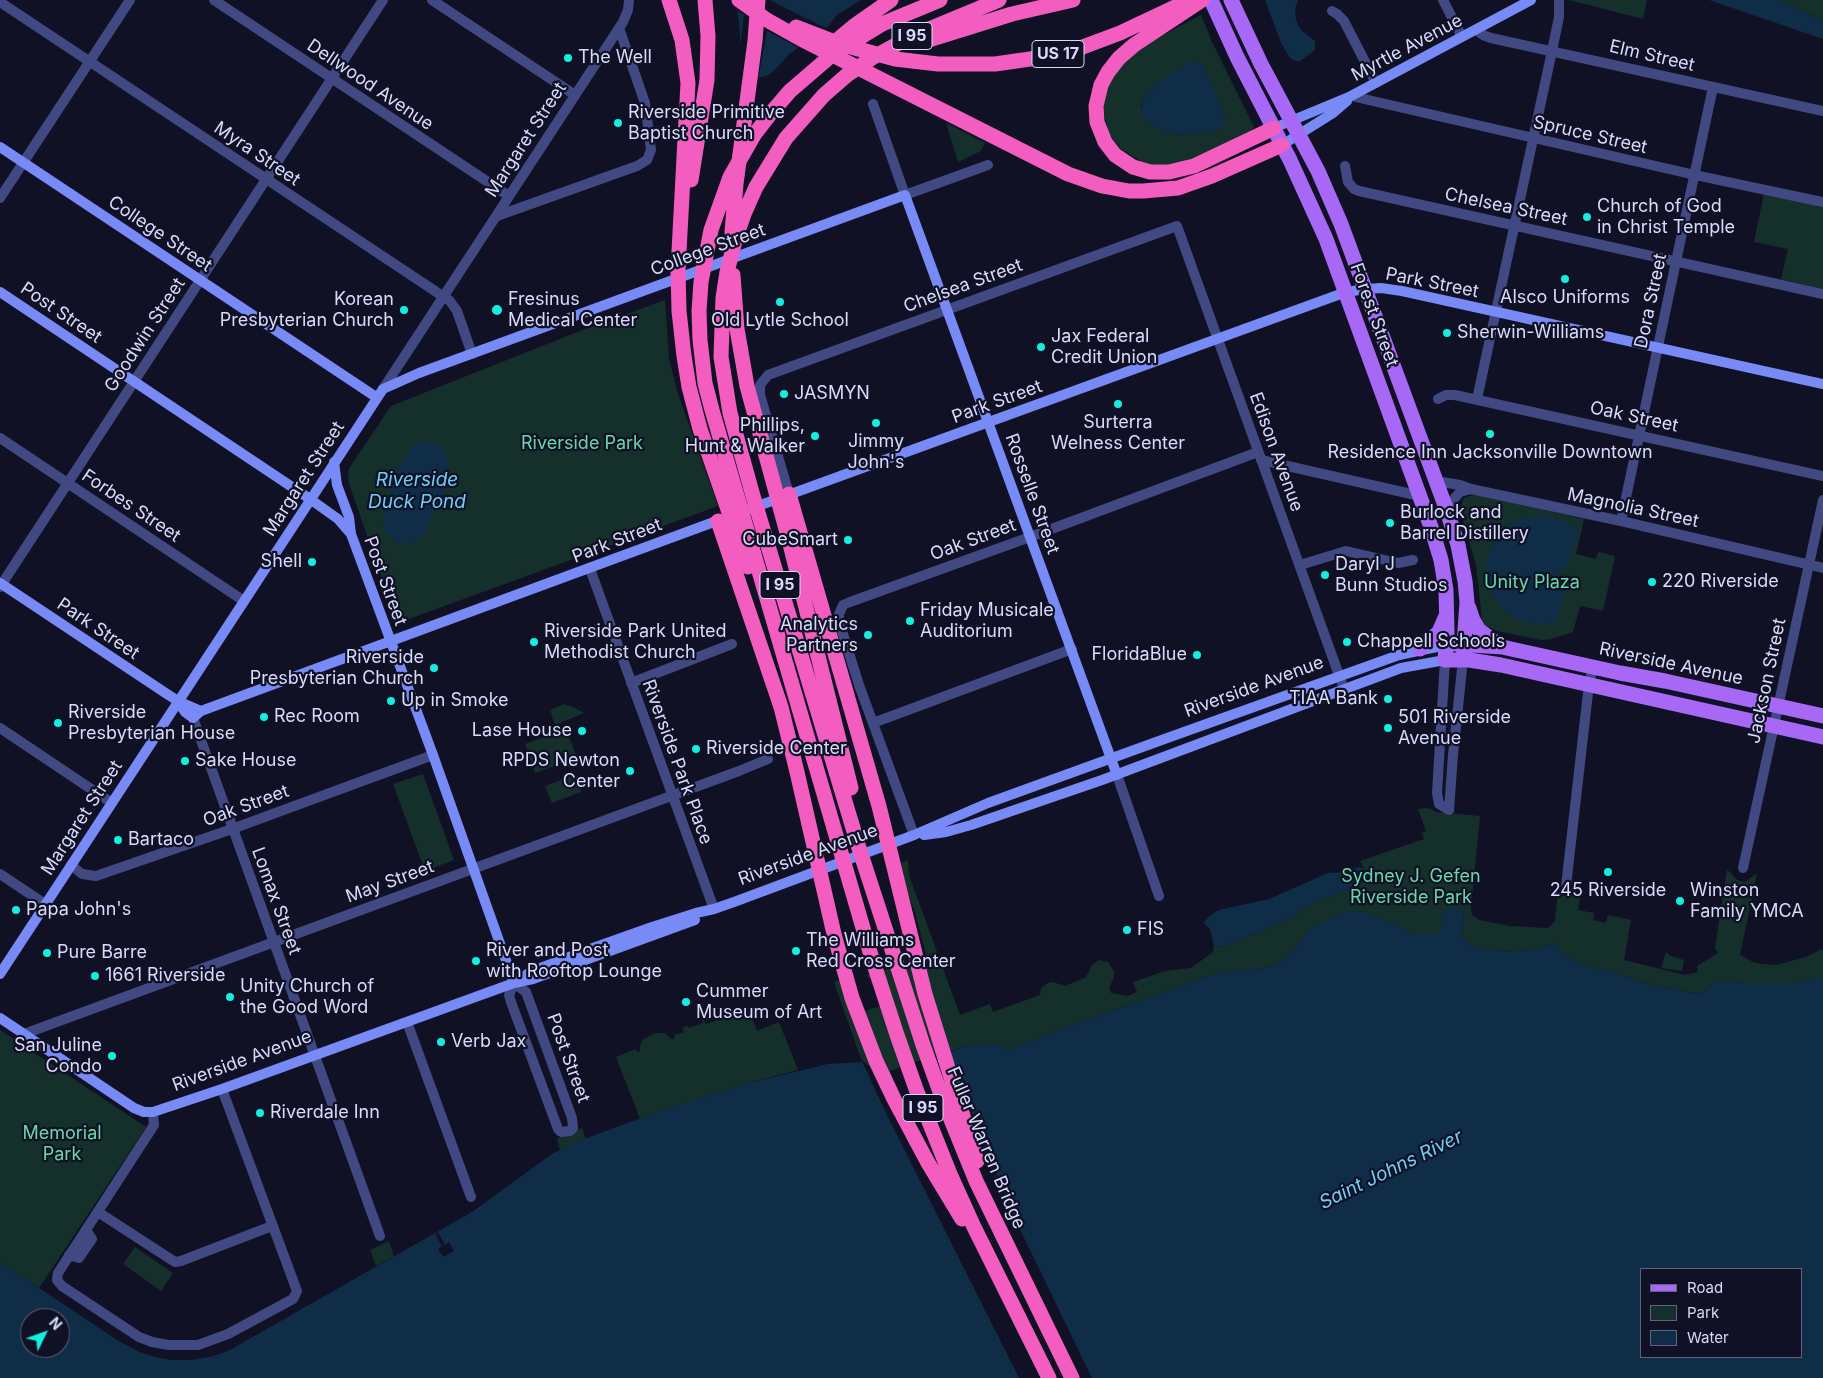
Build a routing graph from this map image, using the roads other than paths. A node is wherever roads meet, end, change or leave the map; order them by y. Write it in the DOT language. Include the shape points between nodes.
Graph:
graph roads {
  1 [pos="130,0"];
  2 [pos="214,0"];
  3 [pos="383,0"];
  4 [pos="432,0"];
  5 [pos="629,0"];
  6 [pos="669,0"];
  7 [pos="705,0"];
  8 [pos="739,0"];
  9 [pos="748,0"];
  10 [pos="758,0"];
  11 [pos="890,0"];
  12 [pos="940,0"];
  13 [pos="1000,0"];
  14 [pos="1072,0"];
  15 [pos="1211,0"];
  16 [pos="1231,0"];
  17 [pos="1443,0"];
  18 [pos="1531,0"];
  19 [pos="1560,0"];
  20 [pos="0,2"];
  21 [pos="1196,2"];
  22 [pos="1332,12"];
  23 [pos="619,28"];
  24 [pos="1476,30"];
  25 [pos="1462,37"];
  26 [pos="1552,51"];
  27 [pos="90,62"];
  28 [pos="332,78"];
  29 [pos="1376,83"];
  30 [pos="1713,87"];
  31 [pos="832,88"];
  32 [pos="575,95"];
  33 [pos="1351,96"];
  34 [pos="780,102"];
  35 [pos="873,104"];
  36 [pos="1823,111"];
  37 [pos="1291,121"];
  38 [pos="1274,128"];
  39 [pos="1298,135"];
  40 [pos="1534,138"];
  41 [pos="1282,144"];
  42 [pos="0,148"];
  43 [pos="23,163"];
  44 [pos="988,165"];
  45 [pos="1345,166"];
  46 [pos="1695,175"];
  47 [pos="266,180"];
  48 [pos="905,195"];
  49 [pos="509,196"];
  50 [pos="0,198"];
  51 [pos="1823,202"];
  52 [pos="497,216"];
  53 [pos="1515,225"];
  54 [pos="1177,226"];
  55 [pos="679,258"];
  56 [pos="1676,261"];
  57 [pos="200,280"];
  58 [pos="1366,288"];
  59 [pos="0,292"];
  60 [pos="1346,292"];
  61 [pos="1823,294"];
  62 [pos="444,297"];
  63 [pos="947,309"];
  64 [pos="1496,312"];
  65 [pos="1218,339"];
  66 [pos="1658,348"];
  67 [pos="472,354"];
  68 [pos="134,382"];
  69 [pos="1823,384"];
  70 [pos="383,388"];
  71 [pos="376,397"];
  72 [pos="1438,398"];
  73 [pos="1477,399"];
  74 [pos="988,422"];
  75 [pos="1640,435"];
  76 [pos="0,438"];
  77 [pos="1259,456"];
  78 [pos="334,462"];
  79 [pos="1823,476"];
  80 [pos="1436,481"];
  81 [pos="68,482"];
  82 [pos="1471,489"];
  83 [pos="789,494"];
  84 [pos="1420,496"];
  85 [pos="310,499"];
  86 [pos="1823,500"];
  87 [pos="1446,508"];
  88 [pos="718,521"];
  89 [pos="1621,521"];
  90 [pos="351,534"];
  91 [pos="1030,537"];
  92 [pos="1413,560"];
  93 [pos="1300,565"];
  94 [pos="1809,565"];
  95 [pos="1823,568"];
  96 [pos="590,569"];
  97 [pos="1,585"];
  98 [pos="244,601"];
  99 [pos="1467,602"];
  100 [pos="1447,615"];
  101 [pos="391,642"];
  102 [pos="732,644"];
  103 [pos="1446,645"];
  104 [pos="1502,647"];
  105 [pos="1072,649"];
  106 [pos="1420,649"];
  107 [pos="1463,652"];
  108 [pos="1445,660"];
  109 [pos="1592,667"];
  110 [pos="1340,676"];
  111 [pos="631,683"];
  112 [pos="1589,684"];
  113 [pos="1344,688"];
  114 [pos="178,701"];
  115 [pos="1778,706"];
  116 [pos="202,711"];
  117 [pos="1233,715"];
  118 [pos="1823,716"];
  119 [pos="192,718"];
  120 [pos="872,723"];
  121 [pos="1774,725"];
  122 [pos="0,728"];
  123 [pos="807,734"];
  124 [pos="1219,735"];
  125 [pos="1823,737"];
  126 [pos="433,755"];
  127 [pos="768,759"];
  128 [pos="1111,759"];
  129 [pos="1117,775"];
  130 [pos="672,795"];
  131 [pos="112,803"];
  132 [pos="232,829"];
  133 [pos="914,836"];
  134 [pos="71,864"];
  135 [pos="474,868"];
  136 [pos="1744,868"];
  137 [pos="0,874"];
  138 [pos="1566,886"];
  139 [pos="1159,896"];
  140 [pos="45,904"];
  141 [pos="714,910"];
  142 [pos="885,925"];
  143 [pos="273,941"];
  144 [pos="0,974"];
  145 [pos="514,983"];
  146 [pos="0,1018"];
  147 [pos="407,1022"];
  148 [pos="24,1034"];
  149 [pos="315,1055"];
  150 [pos="222,1089"];
  151 [pos="152,1112"];
  152 [pos="471,1197"];
  153 [pos="98,1212"];
  154 [pos="272,1226"];
  155 [pos="1001,1234"];
  156 [pos="380,1236"];
  157 [pos="999,1278"];
  158 [pos="1048,1378"];
  159 [pos="1072,1378"];
  1 -- 27 [label="street"];
  2 -- 28 [label="street, Dellwood Avenue"];
  3 -- 28 [label="street, Goodwin Street"];
  4 -- 32 [label="street"];
  5 -- 23 [label="street, Margaret Street"];
  6 -- 55 [label="highway" via="682,40 688,83"];
  7 -- 55 [label="highway" via="706,94"];
  8 -- 41 [label="highway" via="801,39 1074,177 1102,186 1129,191 1178,188"];
  9 -- 21 [label="highway, US 17" via="786,22 833,42 881,56 938,64 981,65 1052,55 1107,38"];
  10 -- 142 [label="highway" via="733,213 732,264 737,329 749,393 804,596"];
  11 -- 34 [label="highway" via="830,46"];
  12 -- 34 [label="highway, I 95" via="893,19 849,43 816,67"];
  13 -- 31 [label="highway, I 95" via="888,48"];
  14 -- 31 [label="highway" via="1012,14 922,42 875,63"];
  15 -- 38 [label="main road, Forest Street"];
  16 -- 37 [label="main road, Forest Street"];
  17 -- 25 [label="street"];
  18 -- 24 [label="main road, Myrtle Avenue"];
  19 -- 26 [label="street"];
  20 -- 27 [label="street, Myra Street"];
  21 -- 38 [label="highway" via="1134,45 1108,72 1096,106 1097,122 1105,142 1128,164 1144,171 1169,172 1194,166"];
  22 -- 29 [label="street" via="1344,21"];
  23 -- 32 [label="street, Margaret Street"];
  23 -- 52 [label="street" via="645,104 651,150 647,160"];
  24 -- 25 [label="main road, Myrtle Avenue"];
  24 -- 26 [label="street, Elm Street" via="1491,38"];
  25 -- 29 [label="main road, Myrtle Avenue"];
  26 -- 30 [label="street, Elm Street"];
  26 -- 40 [label="street"];
  27 -- 43 [label="street"];
  27 -- 47 [label="street, Myra Street"];
  28 -- 47 [label="street, Goodwin Street"];
  28 -- 49 [label="street, Dellwood Avenue"];
  29 -- 33 [label="main road, Myrtle Avenue"];
  30 -- 36 [label="street, Elm Street"];
  30 -- 46 [label="street, Dora Street"];
  31 -- 142 [label="highway, I 95" via="795,126 749,201 727,272 721,313 722,357 727,399 753,496"];
  32 -- 49 [label="street, Margaret Street"];
  33 -- 37 [label="main road, Myrtle Avenue"];
  33 -- 39 [label="main road, Myrtle Avenue" via="1333,113"];
  33 -- 40 [label="street, Spruce Street"];
  34 -- 123 [label="highway, I 95" via="754,136 730,177 716,213 701,282 699,311 705,382"];
  35 -- 48 [label="street, Rosselle Street"];
  37 -- 38 [label="main road, Myrtle Avenue"];
  37 -- 39 [label="main road, Forest Street"];
  38 -- 41 [label="main road, Forest Street"];
  39 -- 41 [label="main road, Myrtle Avenue"];
  39 -- 58 [label="main road, Forest Street" via="1329,196"];
  40 -- 46 [label="street, Spruce Street"];
  40 -- 53 [label="street"];
  41 -- 60 [label="main road, Forest Street" via="1317,218"];
  42 -- 43 [label="main road, College Street"];
  43 -- 50 [label="street"];
  43 -- 57 [label="main road, College Street"];
  44 -- 48 [label="street, College Street"];
  45 -- 53 [label="street, Chelsea Street" via="1348,182 1359,191"];
  46 -- 51 [label="street, Spruce Street"];
  46 -- 56 [label="street, Dora Street"];
  47 -- 57 [label="street, Goodwin Street"];
  47 -- 62 [label="street, Myra Street"];
  48 -- 63 [label="main road, Rosselle Street"];
  48 -- 67 [label="main road, College Street"];
  49 -- 52 [label="street, Margaret Street"];
  52 -- 62 [label="street, Margaret Street"];
  53 -- 56 [label="street, Chelsea Street"];
  53 -- 64 [label="street"];
  54 -- 63 [label="street, Chelsea Street"];
  54 -- 65 [label="street, Edison Avenue"];
  55 -- 123 [label="highway" via="680,326 692,402"];
  56 -- 61 [label="street, Chelsea Street"];
  56 -- 66 [label="street, Dora Street"];
  57 -- 68 [label="street, Goodwin Street"];
  57 -- 71 [label="main road, College Street"];
  58 -- 60 [label="main road, Park Street"];
  58 -- 64 [label="main road, Park Street" via="1402,291"];
  58 -- 80 [label="main road, Forest Street"];
  59 -- 68 [label="main road, Post Street"];
  60 -- 65 [label="main road, Park Street"];
  60 -- 84 [label="main road, Forest Street"];
  62 -- 67 [label="street, Myra Street" via="457,312"];
  62 -- 70 [label="street, Margaret Street"];
  63 -- 74 [label="main road, Rosselle Street"];
  63 -- 83 [label="street, Chelsea Street" via="771,373 762,381 761,399"];
  64 -- 66 [label="main road, Park Street"];
  64 -- 73 [label="street"];
  65 -- 74 [label="main road, Park Street"];
  65 -- 77 [label="street, Edison Avenue"];
  66 -- 69 [label="main road, Park Street"];
  66 -- 75 [label="street, Dora Street"];
  67 -- 70 [label="main road, College Street"];
  68 -- 81 [label="street, Goodwin Street"];
  68 -- 85 [label="main road, Post Street"];
  70 -- 71 [label="main road, Margaret Street"];
  71 -- 78 [label="main road, Margaret Street"];
  72 -- 73 [label="street, Oak Street" via="1455,394"];
  73 -- 75 [label="street, Oak Street"];
  74 -- 83 [label="main road, Park Street"];
  74 -- 91 [label="main road, Rosselle Street"];
  75 -- 79 [label="street, Oak Street"];
  75 -- 89 [label="street, Dora Street"];
  76 -- 81 [label="street, Forbes Street"];
  77 -- 84 [label="street"];
  77 -- 91 [label="street, Oak Street"];
  77 -- 93 [label="street, Edison Avenue"];
  78 -- 85 [label="main road, Margaret Street"];
  78 -- 90 [label="main road"];
  80 -- 82 [label="street, Magnolia Street"];
  80 -- 87 [label="main road, Forest Street"];
  81 -- 97 [label="street, Goodwin Street"];
  81 -- 98 [label="street, Forbes Street"];
  82 -- 87 [label="street" via="1460,492"];
  82 -- 89 [label="street, Magnolia Street"];
  83 -- 88 [label="main road, Park Street"];
  83 -- 155 [label="highway" via="869,768 927,1000"];
  84 -- 100 [label="main road, Forest Street" via="1439,553"];
  85 -- 90 [label="main road, Post Street" via="338,519"];
  85 -- 98 [label="main road, Margaret Street"];
  86 -- 94 [label="street, Jackson Street"];
  87 -- 99 [label="main road, Forest Street" via="1461,559"];
  88 -- 96 [label="main road, Park Street"];
  88 -- 157 [label="highway" via="773,681 801,786 836,945 852,998 870,1046 918,1145"];
  89 -- 94 [label="street, Magnolia Street"];
  90 -- 101 [label="main road, Post Street"];
  91 -- 105 [label="main road, Rosselle Street"];
  91 -- 120 [label="street, Oak Street" via="848,602 841,608 839,621"];
  92 -- 93 [label="street" via="1398,563 1346,550"];
  93 -- 110 [label="street, Edison Avenue"];
  94 -- 95 [label="street, Magnolia Street"];
  94 -- 115 [label="street, Jackson Street"];
  96 -- 101 [label="main road, Park Street"];
  96 -- 111 [label="street, Riverside Park Place"];
  97 -- 114 [label="main road, Park Street"];
  98 -- 114 [label="main road, Margaret Street"];
  99 -- 104 [label="main road" via="1479,630"];
  99 -- 107 [label="main road, Forest Street"];
  100 -- 103 [label="main road, Forest Street"];
  100 -- 106 [label="main road" via="1439,632"];
  101 -- 116 [label="main road, Park Street"];
  101 -- 126 [label="main road, Post Street"];
  102 -- 111 [label="street"];
  103 -- 106 [label="main road, Riverside Avenue"];
  103 -- 107 [label="main road, Riverside Avenue"];
  103 -- 108 [label="main road, Forest Street"];
  104 -- 107 [label="main road, Riverside Avenue"];
  104 -- 109 [label="main road, Riverside Avenue"];
  105 -- 120 [label="street"];
  105 -- 128 [label="main road, Rosselle Street"];
  106 -- 110 [label="main road, Riverside Avenue"];
  107 -- 108 [label="main road, Riverside Avenue"];
  107 -- 108 [label="street" via="1449,810 1440,804 1437,793"];
  107 -- 112 [label="main road, Riverside Avenue"];
  108 -- 113 [label="main road, Riverside Avenue" via="1406,666"];
  109 -- 112 [label="street"];
  109 -- 115 [label="main road, Riverside Avenue"];
  110 -- 113 [label="street, Edison Avenue"];
  110 -- 117 [label="main road, Riverside Avenue"];
  111 -- 130 [label="street, Riverside Park Place"];
  112 -- 121 [label="main road, Riverside Avenue"];
  112 -- 138 [label="street"];
  113 -- 124 [label="main road, Riverside Avenue"];
  114 -- 116 [label="main road, Park Street"];
  114 -- 119 [label="main road, Park Street"];
  114 -- 131 [label="main road, Margaret Street"];
  115 -- 118 [label="main road, Riverside Avenue"];
  115 -- 121 [label="street, Jackson Street"];
  116 -- 119 [label="main road, Park Street"];
  117 -- 124 [label="main road"];
  117 -- 128 [label="main road, Riverside Avenue"];
  119 -- 132 [label="street, Lomax Street"];
  120 -- 133 [label="street"];
  121 -- 125 [label="main road, Riverside Avenue"];
  121 -- 136 [label="street, Jackson Street"];
  122 -- 131 [label="street"];
  123 -- 157 [label="highway, I 95" via="897,1035 950,1174"];
  124 -- 129 [label="main road, Riverside Avenue"];
  126 -- 132 [label="street, Oak Street"];
  126 -- 135 [label="main road, Post Street"];
  127 -- 130 [label="street, May Street"];
  128 -- 129 [label="main road, Rosselle Street"];
  128 -- 133 [label="main road, Riverside Avenue" via="988,803"];
  129 -- 133 [label="main road, Riverside Avenue" via="963,828"];
  129 -- 139 [label="street, Rosselle Street"];
  130 -- 135 [label="street, May Street"];
  130 -- 141 [label="street, Riverside Park Place"];
  131 -- 134 [label="main road, Margaret Street"];
  132 -- 134 [label="street, Oak Street" via="96,876 82,874"];
  132 -- 143 [label="street, Lomax Street"];
  133 -- 141 [label="main road, Riverside Avenue"];
  134 -- 140 [label="main road, Margaret Street"];
  135 -- 143 [label="street, May Street"];
  135 -- 145 [label="main road, Post Street"];
  137 -- 140 [label="street"];
  140 -- 144 [label="main road, Margaret Street"];
  141 -- 145 [label="main road, Riverside Avenue" via="698,919"];
  142 -- 155 [label="highway, Fuller Warren Bridge / I 95" via="936,1082"];
  143 -- 148 [label="street, May Street"];
  143 -- 149 [label="street, Lomax Street"];
  145 -- 145 [label="street, Post Street" via="509,995 511,1002 558,1129 570,1131 573,1128 572,1118 526,992"];
  145 -- 147 [label="main road, Riverside Avenue"];
  146 -- 148 [label="main road"];
  147 -- 149 [label="main road, Riverside Avenue"];
  147 -- 152 [label="street"];
  148 -- 151 [label="main road" via="134,1108"];
  149 -- 150 [label="main road, Riverside Avenue"];
  149 -- 156 [label="street, Lomax Street"];
  150 -- 151 [label="main road, Riverside Avenue"];
  150 -- 154 [label="street"];
  151 -- 153 [label="street" via="154,1125"];
  153 -- 154 [label="street" via="175,1262"];
  153 -- 154 [label="street" via="58,1273 57,1280 130,1332 152,1342 184,1346 198,1345 228,1334 293,1299 297,1291"];
  155 -- 159 [label="highway, Fuller Warren Bridge / I 95"];
  157 -- 158 [label="highway, I 95"];
}
